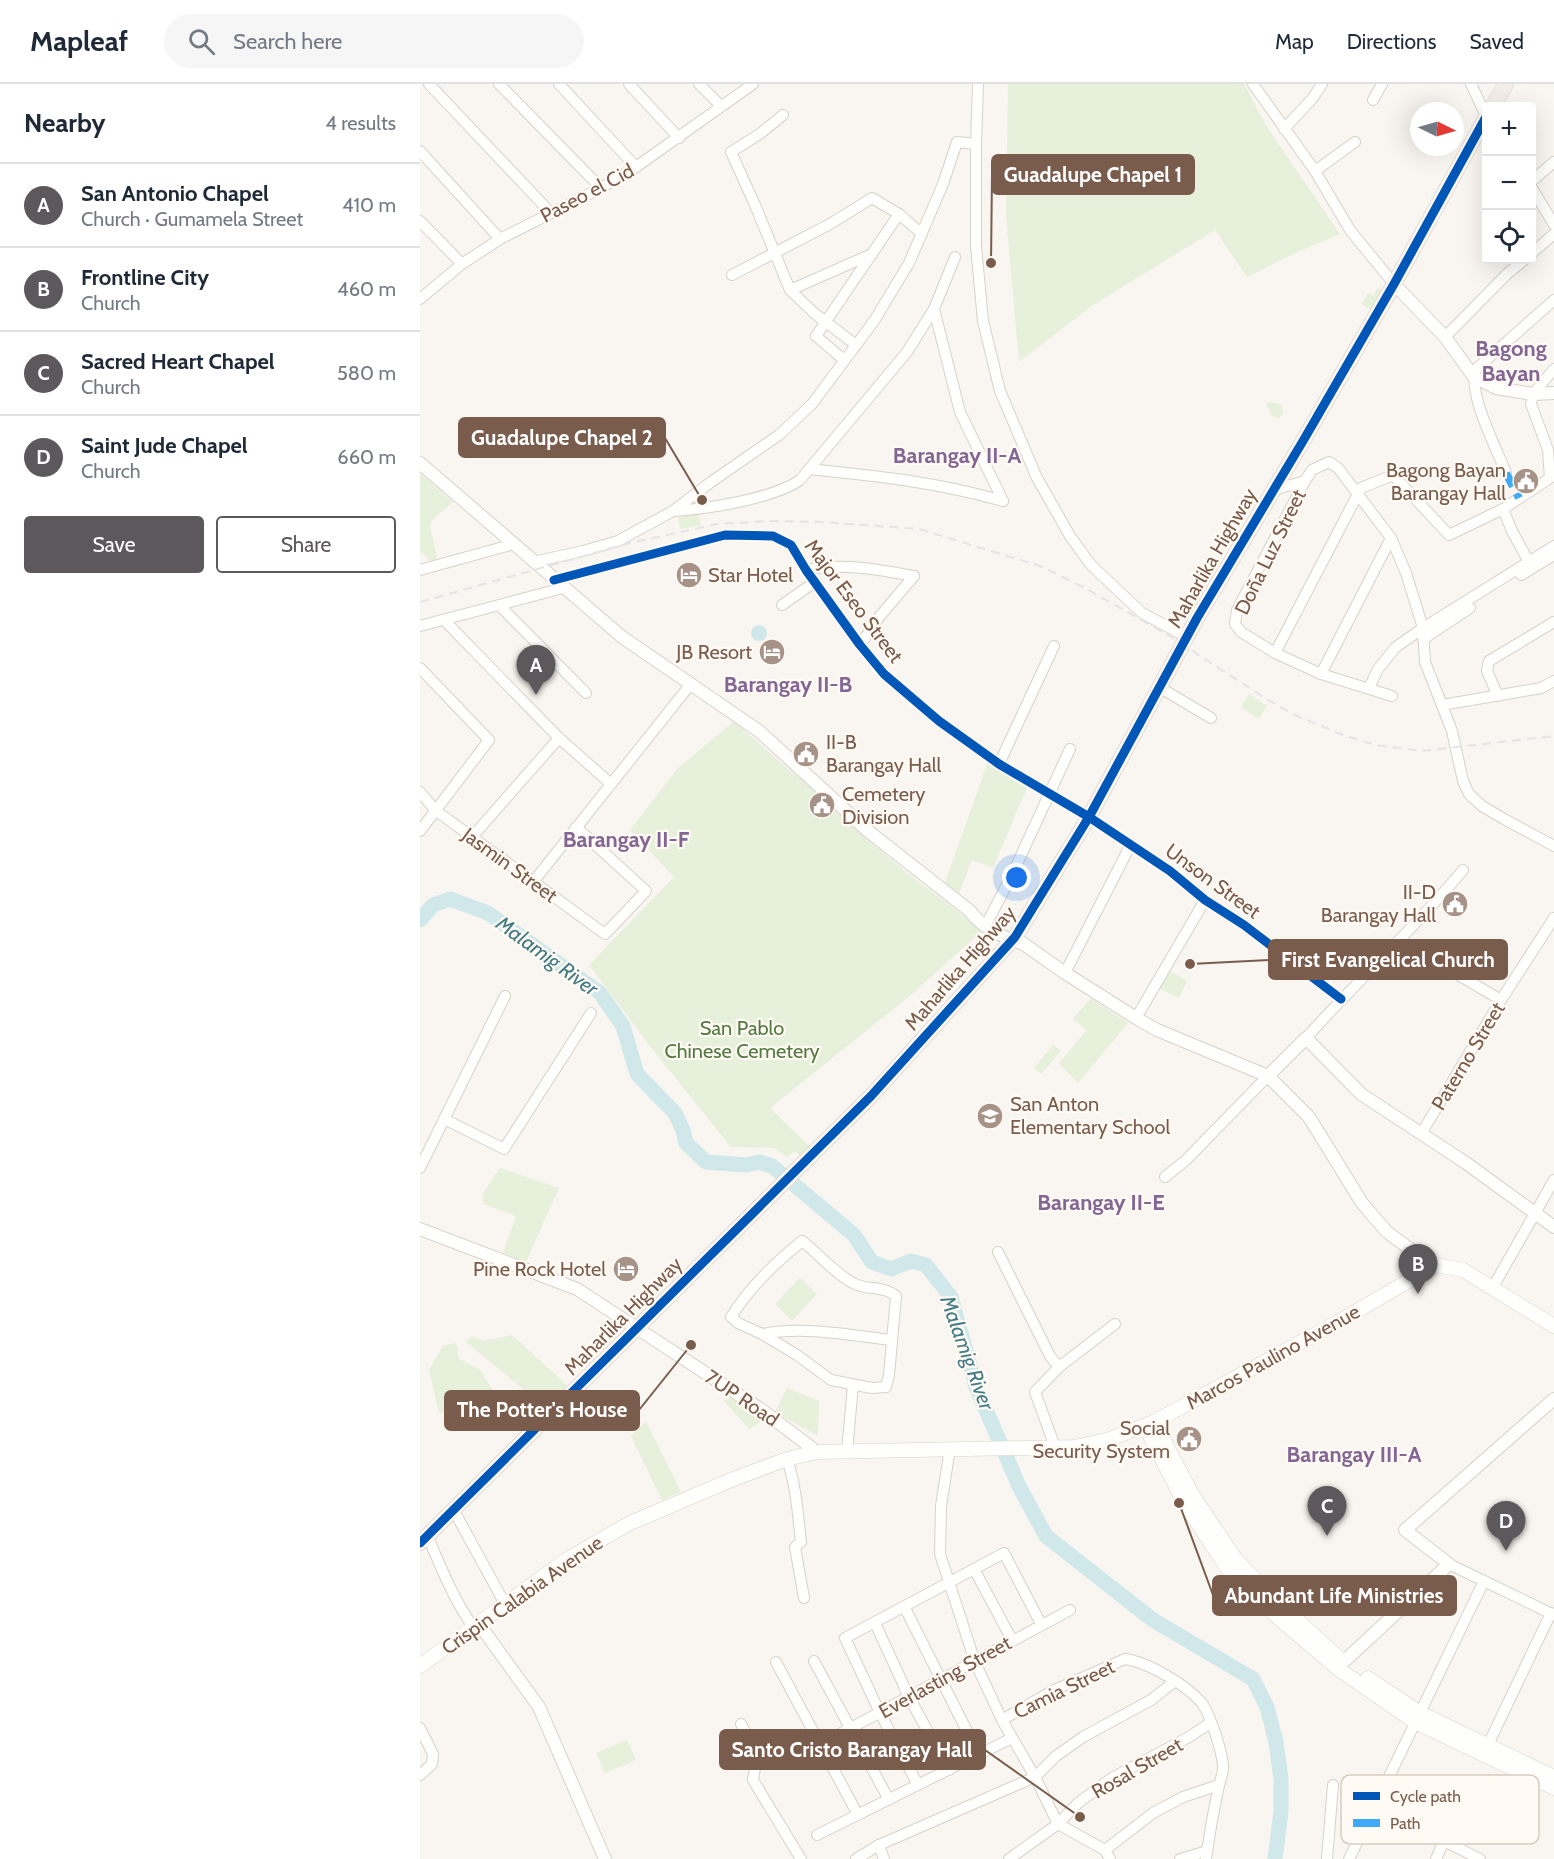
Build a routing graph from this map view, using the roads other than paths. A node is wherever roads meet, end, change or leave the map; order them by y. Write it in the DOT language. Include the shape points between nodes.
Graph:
graph roads {
  1 [pos="429,84"];
  2 [pos="500,84"];
  3 [pos="560,84"];
  4 [pos="628,84"];
  5 [pos="699,84"];
  6 [pos="753,84"];
  7 [pos="978,84"];
  8 [pos="1322,84"];
  9 [pos="1382,84"];
  10 [pos="1471,84"];
  11 [pos="1506,84"];
  12 [pos="1256,86"];
  13 [pos="1373,100"];
  14 [pos="1495,102"];
  15 [pos="721,106"];
  16 [pos="1482,108"];
  17 [pos="783,115"];
  18 [pos="1482,124"];
  19 [pos="1284,129"];
  20 [pos="679,138"];
  21 [pos="1355,142"];
  22 [pos="976,144"];
  23 [pos="420,151"];
  24 [pos="1554,162"];
  25 [pos="636,167"];
  26 [pos="1315,171"];
  27 [pos="1536,178"];
  28 [pos="601,188"];
  29 [pos="1536,195"];
  30 [pos="550,213"];
  31 [pos="899,214"];
  32 [pos="420,221"];
  33 [pos="1554,225"];
  34 [pos="922,234"];
  35 [pos="1554,234"];
  36 [pos="500,239"];
  37 [pos="1536,250"];
  38 [pos="775,253"];
  39 [pos="872,254"];
  40 [pos="956,256"];
  41 [pos="462,264"];
  42 [pos="1519,264"];
  43 [pos="732,274"];
  44 [pos="1394,284"];
  45 [pos="790,290"];
  46 [pos="421,296"];
  47 [pos="1554,300"];
  48 [pos="934,309"];
  49 [pos="827,321"];
  50 [pos="1445,337"];
  51 [pos="856,345"];
  52 [pos="844,360"];
  53 [pos="1554,369"];
  54 [pos="1474,377"];
  55 [pos="1554,393"];
  56 [pos="1533,394"];
  57 [pos="420,463"];
  58 [pos="809,469"];
  59 [pos="1506,473"];
  60 [pos="1305,481"];
  61 [pos="1273,490"];
  62 [pos="1356,494"];
  63 [pos="1503,509"];
  64 [pos="673,511"];
  65 [pos="1391,538"];
  66 [pos="513,544"];
  67 [pos="1554,546"];
  68 [pos="1554,555"];
  69 [pos="420,560"];
  70 [pos="1529,562"];
  71 [pos="537,565"];
  72 [pos="424,569"];
  73 [pos="806,570"];
  74 [pos="815,582"];
  75 [pos="559,584"];
  76 [pos="782,605"];
  77 [pos="500,606"];
  78 [pos="444,620"];
  79 [pos="1554,622"];
  80 [pos="420,626"];
  81 [pos="1423,634"];
  82 [pos="1186,637"];
  83 [pos="860,645"];
  84 [pos="1054,646"];
  85 [pos="1275,653"];
  86 [pos="420,668"];
  87 [pos="1321,674"];
  88 [pos="1554,681"];
  89 [pos="690,684"];
  90 [pos="1159,687"];
  91 [pos="1369,687"];
  92 [pos="586,693"];
  93 [pos="1392,696"];
  94 [pos="1498,696"];
  95 [pos="1443,705"];
  96 [pos="1211,718"];
  97 [pos="559,738"];
  98 [pos="1070,749"];
  99 [pos="999,764"];
  100 [pos="611,784"];
  101 [pos="420,792"];
  102 [pos="1048,793"];
  103 [pos="435,810"];
  104 [pos="1089,817"];
  105 [pos="576,827"];
  106 [pos="420,831"];
  107 [pos="472,837"];
  108 [pos="1131,844"];
  109 [pos="1554,846"];
  110 [pos="1463,870"];
  111 [pos="533,882"];
  112 [pos="1205,900"];
  113 [pos="970,911"];
  114 [pos="1554,918"];
  115 [pos="989,919"];
  116 [pos="1017,940"];
  117 [pos="1399,940"];
  118 [pos="1065,973"];
  119 [pos="505,996"];
  120 [pos="1341,999"];
  121 [pos="1501,1000"];
  122 [pos="591,1013"];
  123 [pos="1136,1018"];
  124 [pos="1306,1038"];
  125 [pos="1268,1076"];
  126 [pos="444,1119"];
  127 [pos="1421,1134"];
  128 [pos="420,1168"];
  129 [pos="1165,1176"];
  130 [pos="1554,1180"];
  131 [pos="1535,1213"];
  132 [pos="1554,1227"];
  133 [pos="420,1229"];
  134 [pos="998,1251"];
  135 [pos="1436,1264"];
  136 [pos="1493,1287"];
  137 [pos="1115,1324"];
  138 [pos="1554,1326"];
  139 [pos="636,1328"];
  140 [pos="762,1334"];
  141 [pos="892,1340"];
  142 [pos="1059,1367"];
  143 [pos="853,1385"];
  144 [pos="1554,1399"];
  145 [pos="1150,1424"];
  146 [pos="1055,1447"];
  147 [pos="950,1448"];
  148 [pos="970,1448"];
  149 [pos="847,1451"];
  150 [pos="817,1452"];
  151 [pos="787,1459"];
  152 [pos="453,1509"];
  153 [pos="424,1539"];
  154 [pos="1449,1564"];
  155 [pos="974,1569"];
  156 [pos="1484,1581"];
  157 [pos="948,1583"];
  158 [pos="804,1598"];
  159 [pos="505,1604"];
  160 [pos="905,1608"];
  161 [pos="1070,1610"];
  162 [pos="1552,1614"];
  163 [pos="875,1623"];
  164 [pos="1041,1624"];
  165 [pos="477,1626"];
  166 [pos="1012,1640"];
  167 [pos="814,1661"];
  168 [pos="776,1662"];
  169 [pos="975,1662"];
  170 [pos="1340,1665"];
  171 [pos="420,1666"];
  172 [pos="942,1681"];
  173 [pos="1174,1682"];
  174 [pos="909,1697"];
  175 [pos="880,1713"];
  176 [pos="1418,1717"];
  177 [pos="1002,1720"];
  178 [pos="1210,1723"];
  179 [pos="741,1724"];
  180 [pos="420,1728"];
  181 [pos="851,1728"];
  182 [pos="1012,1738"];
  183 [pos="821,1744"];
  184 [pos="1485,1750"];
  185 [pos="979,1755"];
  186 [pos="949,1770"];
  187 [pos="420,1775"];
  188 [pos="1391,1775"];
  189 [pos="1537,1775"];
  190 [pos="1539,1776"];
  191 [pos="1035,1777"];
  192 [pos="1553,1783"];
  193 [pos="918,1785"];
  194 [pos="1219,1785"];
  195 [pos="1333,1785"];
  196 [pos="889,1800"];
  197 [pos="858,1815"];
  198 [pos="1058,1824"];
  199 [pos="817,1835"];
  200 [pos="1357,1844"];
  201 [pos="1443,1844"];
  202 [pos="1450,1844"];
  203 [pos="879,1845"];
  204 [pos="1108,1854"];
  205 [pos="1206,1855"];
  206 [pos="605,1859"];
  207 [pos="801,1859"];
  208 [pos="856,1859"];
  209 [pos="884,1859"];
  210 [pos="1009,1859"];
  211 [pos="1180,1859"];
  212 [pos="1327,1859"];
  213 [pos="1349,1859"];
  214 [pos="1436,1859"];
  215 [pos="1480,1859"];
  1 -- 30 [label="street"];
  2 -- 28 [label="street"];
  3 -- 25 [label="street"];
  4 -- 20 [label="street"];
  5 -- 15 [label="street"];
  6 -- 15 [label="street, Paseo el Cid"];
  7 -- 22 [label="street"];
  8 -- 19 [label="street"];
  9 -- 13 [label="street"];
  10 -- 16 [label="street"];
  11 -- 14 [label="main road"];
  12 -- 19 [label="street"];
  15 -- 20 [label="street, Paseo el Cid"];
  17 -- 38 [label="street" via="730,152"];
  18 -- 44 [label="main road, Maharlika Highway"];
  19 -- 26 [label="street"];
  20 -- 25 [label="street, Paseo el Cid"];
  21 -- 26 [label="street"];
  22 -- 34 [label="street" via="957,142"];
  22 -- 82 [label="street" via="976,246 983,321 999,391 1020,441 1050,502 1091,565 1142,613"];
  23 -- 36 [label="street"];
  24 -- 27 [label="street"];
  25 -- 28 [label="street, Paseo el Cid"];
  26 -- 44 [label="street" via="1350,230"];
  28 -- 30 [label="street, Paseo el Cid"];
  29 -- 33 [label="street"];
  30 -- 36 [label="street, Paseo el Cid"];
  31 -- 34 [label="street"];
  31 -- 38 [label="street" via="872,198"];
  31 -- 39 [label="street"];
  32 -- 41 [label="street"];
  34 -- 51 [label="street" via="874,321"];
  35 -- 37 [label="street"];
  36 -- 41 [label="street, Paseo el Cid"];
  38 -- 43 [label="street"];
  38 -- 45 [label="street"];
  39 -- 45 [label="street"];
  39 -- 49 [label="street"];
  40 -- 48 [label="street"];
  41 -- 46 [label="street, Paseo el Cid"];
  42 -- 50 [label="street"];
  44 -- 50 [label="street"];
  44 -- 61 [label="main road, Maharlika Highway"];
  45 -- 49 [label="street"];
  47 -- 54 [label="street" via="1476,369"];
  48 -- 58 [label="street" via="907,352"];
  48 -- 58 [label="street" via="960,412 1004,501 924,481"];
  49 -- 51 [label="street"];
  49 -- 52 [label="street" via="816,336"];
  50 -- 54 [label="street"];
  51 -- 52 [label="street"];
  52 -- 64 [label="street" via="812,404 779,435"];
  53 -- 56 [label="street"];
  54 -- 56 [label="street" via="1496,388"];
  54 -- 59 [label="street" via="1476,399"];
  55 -- 56 [label="street"];
  56 -- 63 [label="street" via="1532,404 1548,450 1551,478"];
  57 -- 66 [label="street"];
  58 -- 64 [label="street" via="789,488 703,509"];
  60 -- 61 [label="street, Doña Luz Street"];
  60 -- 62 [label="street, Doña Luz Street" via="1312,470 1329,462 1338,468"];
  60 -- 85 [label="street, Doña Luz Street" via="1237,610 1235,624 1241,632"];
  61 -- 82 [label="main road, Maharlika Highway"];
  62 -- 63 [label="street" via="1361,488 1393,475 1449,535"];
  62 -- 65 [label="street"];
  62 -- 85 [label="street"];
  63 -- 70 [label="street"];
  64 -- 71 [label="street" via="618,541"];
  65 -- 81 [label="street" via="1418,608"];
  65 -- 87 [label="street"];
  66 -- 71 [label="street"];
  66 -- 72 [label="street"];
  67 -- 70 [label="street"];
  68 -- 81 [label="street"];
  69 -- 72 [label="street"];
  70 -- 81 [label="street"];
  71 -- 75 [label="street"];
  73 -- 74 [label="street, Major Eseo Street"];
  73 -- 75 [label="street, Major Eseo Street" via="791,545 773,536 725,535"];
  73 -- 83 [label="street" via="853,567 914,576"];
  74 -- 76 [label="street"];
  74 -- 83 [label="street, Major Eseo Street"];
  75 -- 77 [label="street, Major Eseo Street"];
  75 -- 89 [label="street" via="622,637"];
  77 -- 78 [label="street, Major Eseo Street"];
  77 -- 92 [label="street"];
  78 -- 80 [label="street, Major Eseo Street"];
  78 -- 97 [label="street"];
  79 -- 94 [label="street" via="1489,661 1487,671"];
  81 -- 91 [label="street" via="1396,647"];
  81 -- 95 [label="street" via="1425,662"];
  82 -- 90 [label="main road, Maharlika Highway"];
  83 -- 99 [label="street, Major Eseo Street" via="884,674 939,721"];
  84 -- 99 [label="street"];
  85 -- 87 [label="street"];
  86 -- 103 [label="street" via="489,740"];
  87 -- 91 [label="street"];
  88 -- 94 [label="street" via="1540,688"];
  89 -- 100 [label="street"];
  89 -- 113 [label="street" via="759,731 867,831"];
  90 -- 96 [label="street"];
  90 -- 104 [label="main road, Maharlika Highway"];
  91 -- 93 [label="street"];
  94 -- 95 [label="street"];
  95 -- 109 [label="street" via="1469,794 1482,806"];
  97 -- 100 [label="street"];
  97 -- 107 [label="street"];
  98 -- 102 [label="street"];
  99 -- 102 [label="street, Major Eseo Street"];
  100 -- 105 [label="street"];
  101 -- 103 [label="street, Jasmin Street"];
  102 -- 104 [label="street, Major Eseo Street"];
  102 -- 115 [label="street"];
  103 -- 106 [label="street"];
  103 -- 107 [label="street, Jasmin Street"];
  104 -- 108 [label="street, Unson Street"];
  104 -- 116 [label="main road, Maharlika Highway"];
  105 -- 111 [label="street"];
  105 -- 111 [label="street, Jasmin Street" via="646,891 605,934"];
  107 -- 111 [label="street, Jasmin Street"];
  108 -- 112 [label="street, Unson Street"];
  108 -- 118 [label="street"];
  110 -- 117 [label="street"];
  112 -- 120 [label="street, Unson Street"];
  112 -- 123 [label="street"];
  113 -- 115 [label="street"];
  113 -- 116 [label="street" via="974,917"];
  114 -- 121 [label="street, Paterno Street"];
  115 -- 116 [label="street"];
  116 -- 118 [label="street"];
  116 -- 139 [label="main road, Maharlika Highway" via="871,1096"];
  117 -- 120 [label="street"];
  117 -- 121 [label="street"];
  118 -- 123 [label="street"];
  119 -- 126 [label="street"];
  120 -- 124 [label="street"];
  121 -- 127 [label="street, Paterno Street"];
  122 -- 126 [label="street" via="504,1149"];
  123 -- 125 [label="street"];
  124 -- 125 [label="street"];
  124 -- 127 [label="street" via="1361,1094"];
  125 -- 129 [label="street" via="1186,1160"];
  125 -- 135 [label="street" via="1309,1117 1362,1203 1383,1227"];
  126 -- 128 [label="street"];
  127 -- 131 [label="street"];
  130 -- 131 [label="street"];
  131 -- 132 [label="street"];
  131 -- 136 [label="street"];
  133 -- 139 [label="street, 7UP Road" via="577,1289"];
  134 -- 142 [label="street"];
  135 -- 136 [label="main road" via="1463,1270"];
  135 -- 145 [label="main road, Marcos Paulino Avenue"];
  136 -- 138 [label="main road"];
  137 -- 142 [label="street"];
  139 -- 150 [label="street, 7UP Road" via="762,1410"];
  139 -- 152 [label="main road, Maharlika Highway"];
  140 -- 141 [label="street" via="807,1331"];
  140 -- 141 [label="street" via="732,1317 757,1283 802,1240 857,1285 896,1296"];
  140 -- 143 [label="street" via="831,1380"];
  141 -- 143 [label="street" via="886,1387"];
  142 -- 146 [label="street" via="1035,1392"];
  143 -- 149 [label="street"];
  144 -- 154 [label="street" via="1405,1530"];
  145 -- 146 [label="main road, Marcos Paulino Avenue" via="1107,1440"];
  145 -- 170 [label="main road" via="1188,1499 1232,1564"];
  146 -- 148 [label="main road, Marcos Paulino Avenue"];
  147 -- 148 [label="main road, Crispin Calabia Avenue"];
  147 -- 149 [label="main road, Crispin Calabia Avenue"];
  147 -- 157 [label="street" via="939,1536"];
  149 -- 150 [label="main road, Crispin Calabia Avenue"];
  150 -- 151 [label="main road, Crispin Calabia Avenue"];
  151 -- 158 [label="street" via="799,1524 801,1542 795,1547"];
  151 -- 159 [label="main road, Crispin Calabia Avenue" via="628,1524 566,1560"];
  152 -- 153 [label="main road, Maharlika Highway"];
  152 -- 159 [label="street"];
  153 -- 165 [label="street" via="463,1612"];
  154 -- 156 [label="street"];
  154 -- 170 [label="street"];
  155 -- 157 [label="street"];
  155 -- 164 [label="street" via="1004,1553"];
  155 -- 166 [label="street"];
  156 -- 162 [label="street"];
  156 -- 176 [label="street"];
  157 -- 160 [label="street"];
  157 -- 169 [label="street"];
  159 -- 165 [label="main road, Crispin Calabia Avenue"];
  160 -- 163 [label="street"];
  160 -- 172 [label="street"];
  161 -- 164 [label="street, Everlasting Street"];
  162 -- 184 [label="street"];
  163 -- 174 [label="street"];
  163 -- 175 [label="street" via="845,1638"];
  164 -- 166 [label="street, Everlasting Street"];
  165 -- 171 [label="main road, Crispin Calabia Avenue"];
  165 -- 206 [label="street" via="539,1707"];
  166 -- 169 [label="street, Everlasting Street"];
  167 -- 181 [label="street"];
  168 -- 183 [label="street"];
  169 -- 172 [label="street, Everlasting Street"];
  169 -- 177 [label="street"];
  170 -- 176 [label="main road"];
  172 -- 174 [label="street, Everlasting Street"];
  172 -- 185 [label="street"];
  173 -- 177 [label="street, Camia Street" via="1147,1665 1125,1659"];
  173 -- 178 [label="street" via="1203,1704"];
  173 -- 191 [label="street" via="1151,1700 1083,1737"];
  174 -- 175 [label="street, Everlasting Street"];
  174 -- 186 [label="street"];
  175 -- 181 [label="street, Everlasting Street"];
  175 -- 193 [label="street"];
  176 -- 184 [label="main road"];
  176 -- 188 [label="street"];
  177 -- 182 [label="street"];
  178 -- 194 [label="street" via="1220,1748 1223,1769"];
  178 -- 198 [label="street, Rosal Street" via="1112,1778 1078,1803"];
  179 -- 207 [label="street" via="757,1755 753,1780"];
  180 -- 187 [label="street" via="433,1754 432,1764"];
  181 -- 183 [label="street, Everlasting Street"];
  181 -- 196 [label="street"];
  182 -- 185 [label="street"];
  182 -- 191 [label="street"];
  183 -- 197 [label="street"];
  184 -- 189 [label="main road"];
  185 -- 186 [label="street"];
  186 -- 193 [label="street"];
  190 -- 192 [label="main road"];
  191 -- 198 [label="street"];
  191 -- 203 [label="street"];
  193 -- 196 [label="street"];
  194 -- 204 [label="street" via="1183,1797 1153,1813"];
  194 -- 205 [label="street"];
  195 -- 212 [label="street"];
  196 -- 197 [label="street"];
  197 -- 199 [label="street"];
  198 -- 204 [label="street"];
  198 -- 210 [label="street, Rosal Street"];
  200 -- 213 [label="street"];
  201 -- 214 [label="street"];
  202 -- 215 [label="street"];
  203 -- 208 [label="street"];
  203 -- 209 [label="street"];
  205 -- 211 [label="street"];
}
